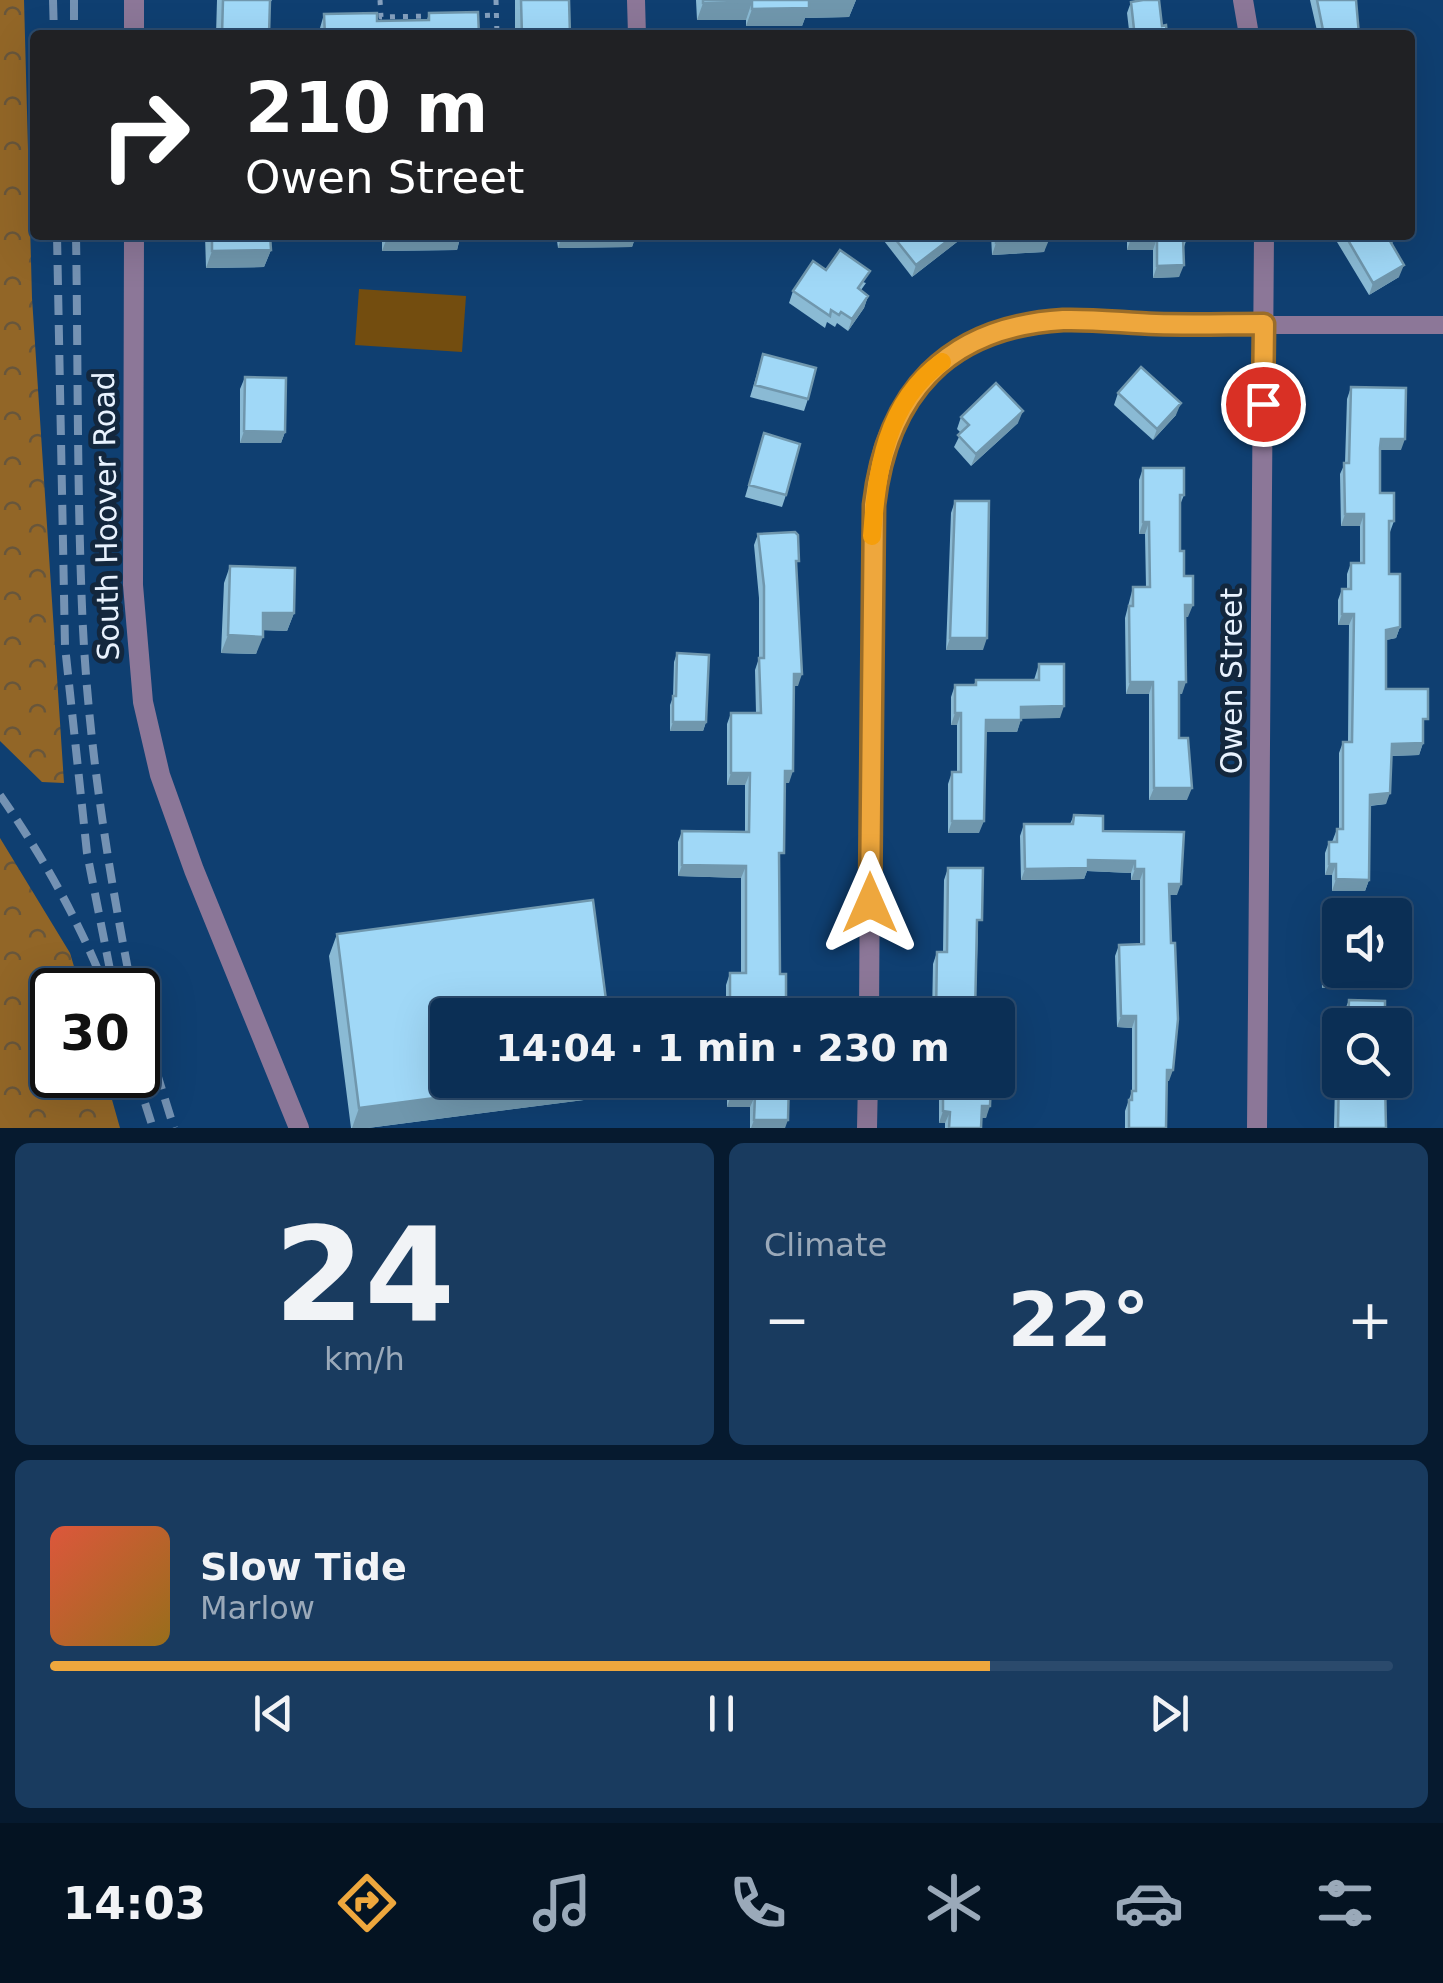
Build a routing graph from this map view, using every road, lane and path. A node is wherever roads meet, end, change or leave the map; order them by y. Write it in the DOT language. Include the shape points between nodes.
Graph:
graph roads {
  1 [pos="134,0"];
  2 [pos="380,0"];
  3 [pos="496,0"];
  4 [pos="636,0"];
  5 [pos="1243,0"];
  6 [pos="496,15"];
  7 [pos="438,16"];
  8 [pos="458,16"];
  9 [pos="134,30"];
  10 [pos="497,30"];
  11 [pos="637,30"];
  12 [pos="1248,30"];
  13 [pos="134,240"];
  14 [pos="1264,240"];
  15 [pos="1264,324"];
  16 [pos="1443,325"];
  17 [pos="869,998"];
  18 [pos="868,1098"];
  19 [pos="298,1128"];
  20 [pos="868,1128"];
  21 [pos="1257,1128"];
  1 -- 9 [label="street"];
  2 -- 7 [label="path" via="381,17"];
  3 -- 6 [label="path"];
  4 -- 11 [label="lane"];
  5 -- 12 [label="street"];
  6 -- 8 [label="path"];
  6 -- 10 [label="path"];
  13 -- 19 [label="street, South Hoover Road" via="132,585 143,702 194,870"];
  14 -- 15 [label="street, Owen Street"];
  15 -- 16 [label="lane"];
  15 -- 17 [label="street" via="1020,325 961,350 904,402 878,467 872,542"];
  15 -- 21 [label="street, Owen Street"];
  18 -- 20 [label="street"];
}
